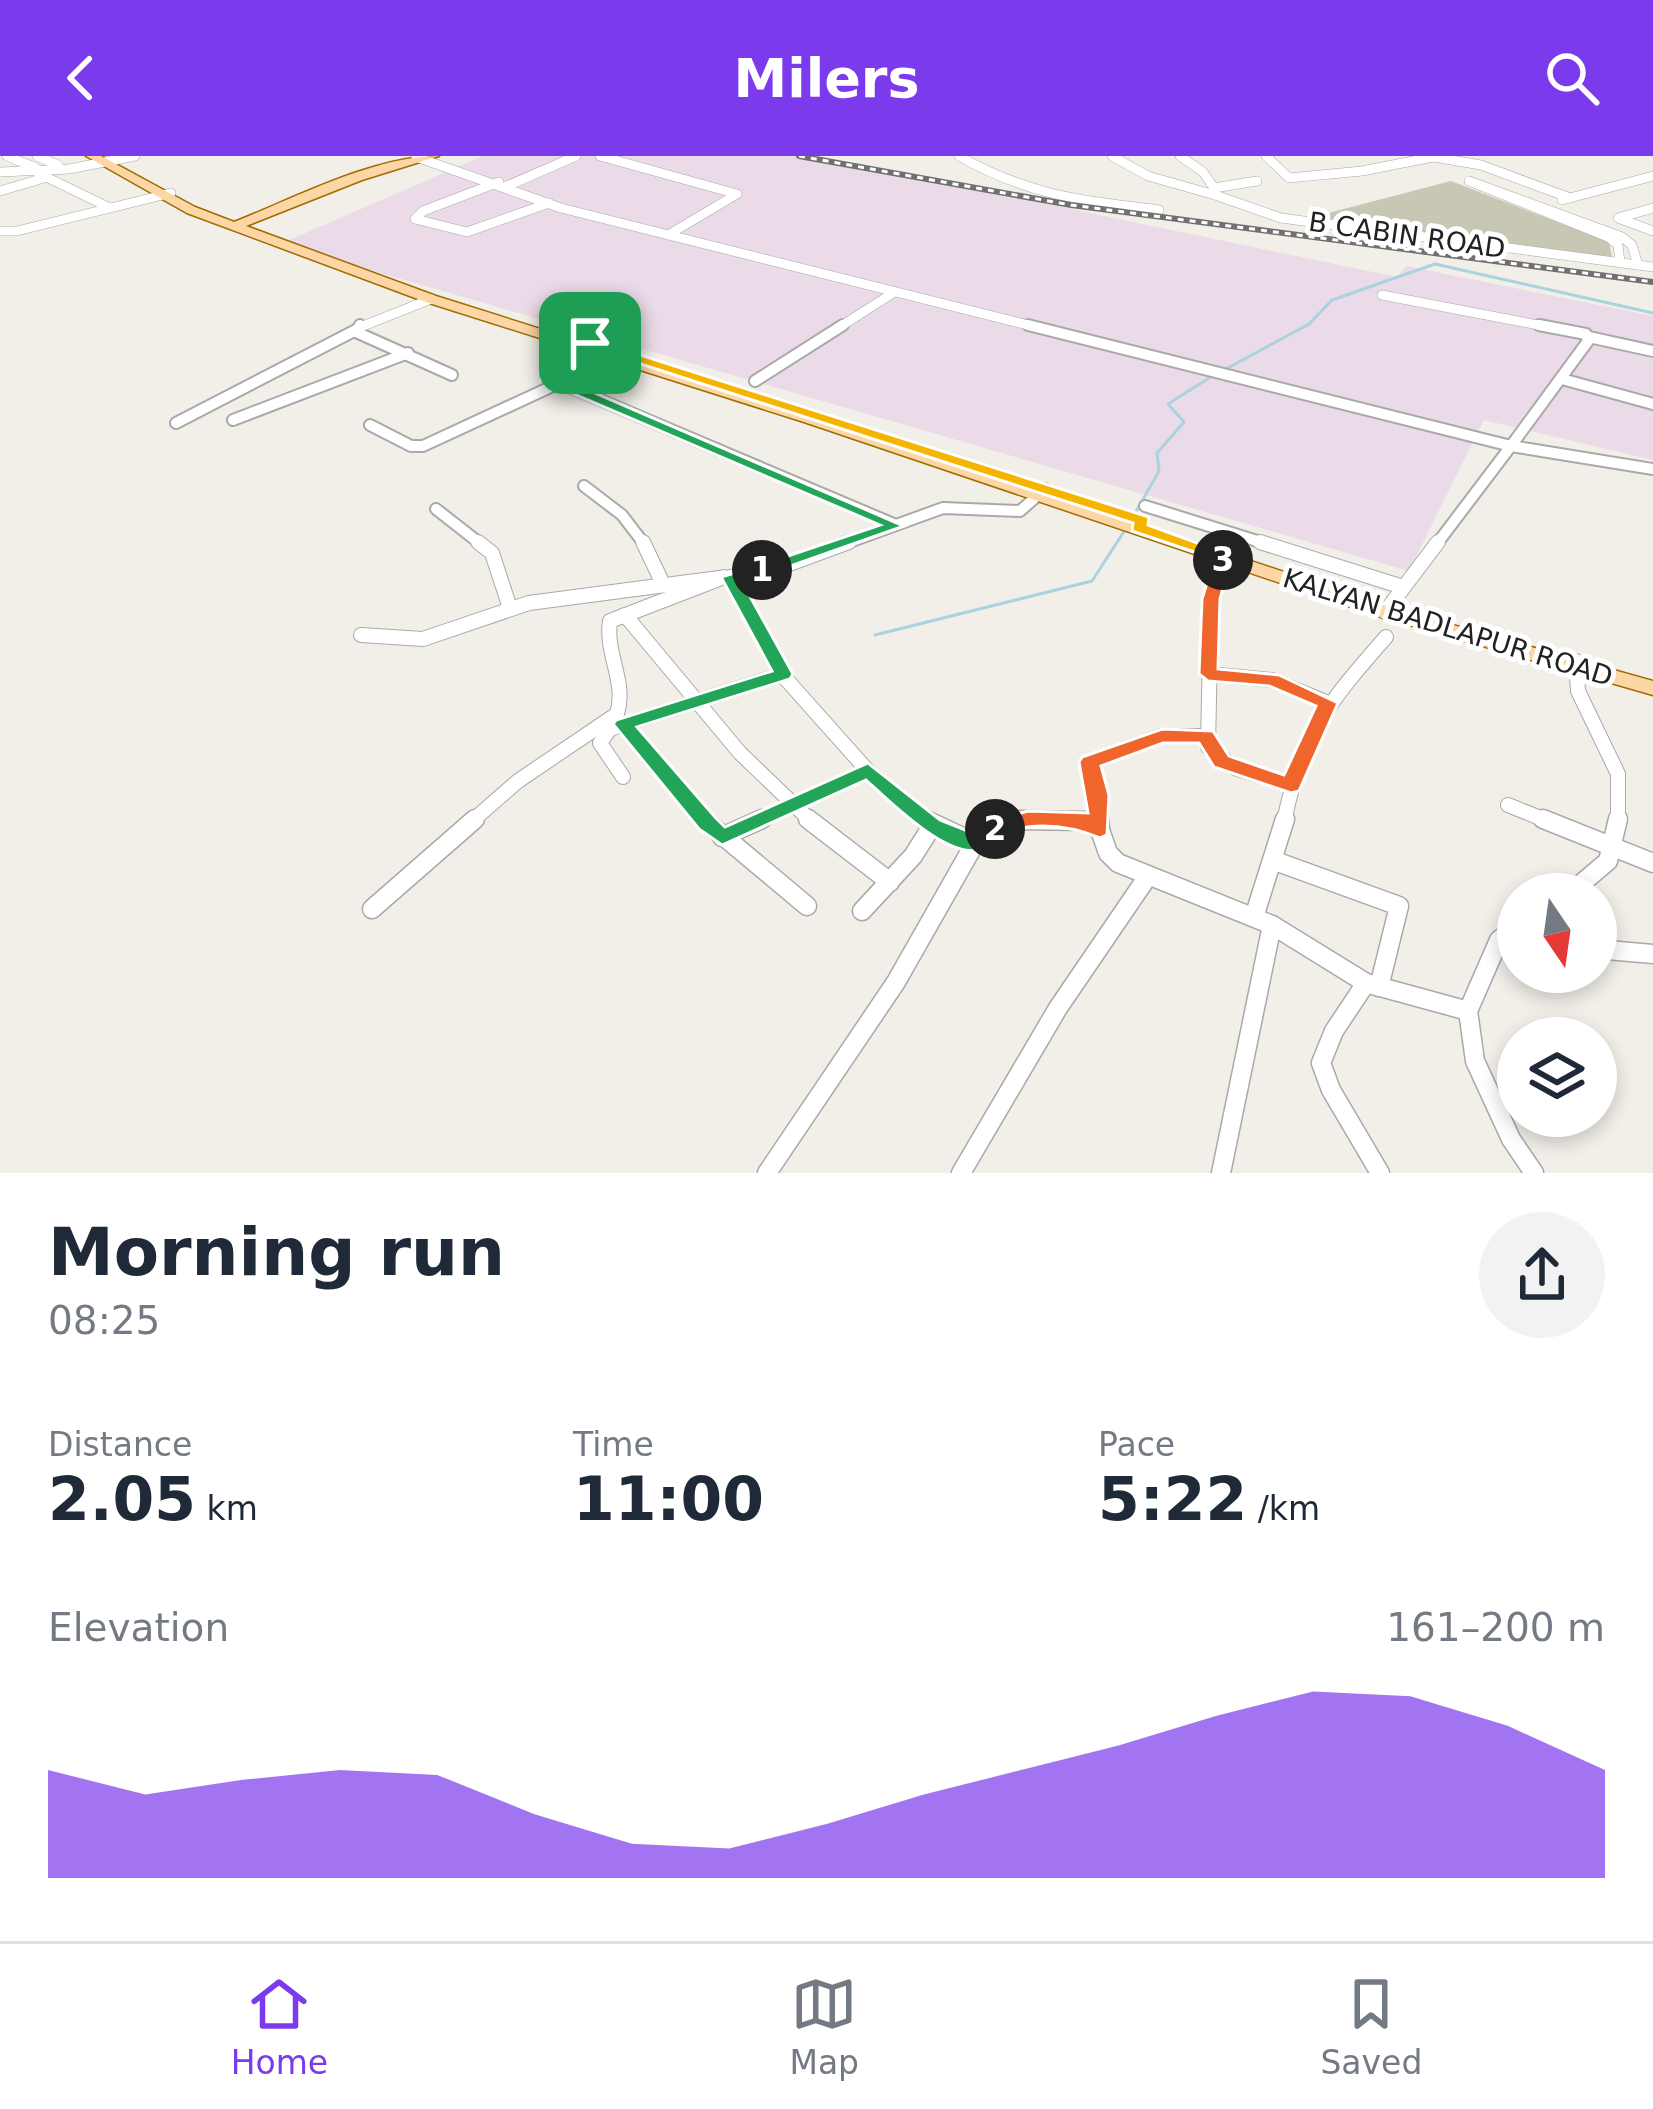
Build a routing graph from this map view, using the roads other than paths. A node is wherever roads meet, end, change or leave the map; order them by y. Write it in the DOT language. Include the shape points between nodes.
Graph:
graph roads {
  1 [pos="8,156"];
  2 [pos="135,156"];
  3 [pos="576,156"];
  4 [pos="600,156"];
  5 [pos="959,156"];
  6 [pos="1112,156"];
  7 [pos="1180,156"];
  8 [pos="1266,156"];
  9 [pos="1431,156"];
  10 [pos="1480,156"];
  11 [pos="422,157"];
  12 [pos="103,159"];
  13 [pos="1456,160"];
  14 [pos="36,164"];
  15 [pos="59,170"];
  16 [pos="0,172"];
  17 [pos="1653,176"];
  18 [pos="1258,181"];
  19 [pos="503,184"];
  20 [pos="3,189"];
  21 [pos="1215,191"];
  22 [pos="167,194"];
  23 [pos="1570,198"];
  24 [pos="549,202"];
  25 [pos="108,207"];
  26 [pos="1538,207"];
  27 [pos="1653,208"];
  28 [pos="1159,210"];
  29 [pos="233,225"];
  30 [pos="0,231"];
  31 [pos="1653,231"];
  32 [pos="668,236"];
  33 [pos="1630,243"];
  34 [pos="1653,245"];
  35 [pos="1620,263"];
  36 [pos="1638,265"];
  37 [pos="1653,267"];
  38 [pos="403,286"];
  39 [pos="893,293"];
  40 [pos="1382,295"];
  41 [pos="430,299"];
  42 [pos="356,330"];
  43 [pos="1589,337"];
  44 [pos="593,348"];
  45 [pos="1653,351"];
  46 [pos="408,353"];
  47 [pos="452,375"];
  48 [pos="1562,379"];
  49 [pos="755,381"];
  50 [pos="556,384"];
  51 [pos="1653,404"];
  52 [pos="233,420"];
  53 [pos="176,423"];
  54 [pos="370,425"];
  55 [pos="1511,446"];
  56 [pos="1653,469"];
  57 [pos="584,486"];
  58 [pos="1042,493"];
  59 [pos="436,509"];
  60 [pos="1142,518"];
  61 [pos="896,526"];
  62 [pos="1227,553"];
  63 [pos="727,577"];
  64 [pos="663,584"];
  65 [pos="1403,587"];
  66 [pos="510,608"];
  67 [pos="1388,608"];
  68 [pos="625,615"];
  69 [pos="361,635"];
  70 [pos="1386,637"];
  71 [pos="1575,665"];
  72 [pos="783,674"];
  73 [pos="1208,674"];
  74 [pos="1653,684"];
  75 [pos="699,702"];
  76 [pos="1328,703"];
  77 [pos="623,724"];
  78 [pos="1206,736"];
  79 [pos="868,771"];
  80 [pos="623,777"];
  81 [pos="1291,785"];
  82 [pos="1508,805"];
  83 [pos="791,806"];
  84 [pos="932,826"];
  85 [pos="1100,830"];
  86 [pos="722,837"];
  87 [pos="975,843"];
  88 [pos="1617,850"];
  89 [pos="1275,861"];
  90 [pos="1653,863"];
  91 [pos="1597,873"];
  92 [pos="1148,876"];
  93 [pos="890,882"];
  94 [pos="808,906"];
  95 [pos="372,910"];
  96 [pos="862,911"];
  97 [pos="1263,921"];
  98 [pos="1497,945"];
  99 [pos="1617,951"];
  100 [pos="1653,954"];
  101 [pos="1373,985"];
  102 [pos="1468,1011"];
  103 [pos="767,1173"];
  104 [pos="961,1173"];
  105 [pos="1221,1173"];
  106 [pos="1380,1173"];
  107 [pos="1534,1173"];
  1 -- 14 [label="street"];
  2 -- 12 [label="street"];
  3 -- 19 [label="street"];
  4 -- 32 [label="street" via="737,194"];
  5 -- 28 [label="street" via="1048,196"];
  6 -- 21 [label="street, B CABIN ROAD" via="1177,187"];
  7 -- 21 [label="street"];
  8 -- 9 [label="street" via="1289,178"];
  9 -- 13 [label="street"];
  10 -- 13 [label="street"];
  11 -- 19 [label="street"];
  11 -- 29 [label="main road"];
  12 -- 15 [label="street"];
  12 -- 22 [label="main road, KALYAN BADLAPUR ROAD"];
  13 -- 23 [label="street"];
  14 -- 15 [label="street"];
  14 -- 15 [label="street"];
  14 -- 16 [label="street"];
  14 -- 20 [label="street"];
  14 -- 25 [label="street"];
  17 -- 23 [label="street"];
  18 -- 21 [label="street"];
  19 -- 24 [label="street"];
  19 -- 24 [label="street" via="415,219 466,232"];
  21 -- 35 [label="street, B CABIN ROAD" via="1281,218"];
  22 -- 25 [label="street"];
  22 -- 29 [label="main road, KALYAN BADLAPUR ROAD"];
  23 -- 26 [label="street"];
  24 -- 32 [label="street"];
  25 -- 30 [label="street"];
  26 -- 26 [label="street" via="1469,181"];
  26 -- 33 [label="street"];
  26 -- 35 [label="street" via="1607,237 1618,245"];
  27 -- 31 [label="street" via="1618,219"];
  29 -- 38 [label="main road, KALYAN BADLAPUR ROAD"];
  32 -- 39 [label="street"];
  33 -- 34 [label="street"];
  33 -- 36 [label="street"];
  35 -- 36 [label="street, B CABIN ROAD"];
  36 -- 37 [label="street, B CABIN ROAD"];
  38 -- 41 [label="main road, KALYAN BADLAPUR ROAD"];
  38 -- 44 [label="main road, KALYAN BADLAPUR ROAD"];
  39 -- 49 [label="street"];
  39 -- 55 [label="street"];
  40 -- 43 [label="street"];
  41 -- 42 [label="street"];
  41 -- 44 [label="main road, KALYAN BADLAPUR ROAD"];
  42 -- 46 [label="street"];
  42 -- 53 [label="street"];
  43 -- 45 [label="street"];
  43 -- 48 [label="street"];
  44 -- 50 [label="street"];
  44 -- 50 [label="street" via="546,373"];
  44 -- 58 [label="main road, KALYAN BADLAPUR ROAD"];
  46 -- 47 [label="street"];
  46 -- 52 [label="street"];
  48 -- 51 [label="street"];
  48 -- 55 [label="street"];
  50 -- 54 [label="street" via="423,446"];
  50 -- 61 [label="street"];
  55 -- 56 [label="street"];
  55 -- 65 [label="street"];
  57 -- 64 [label="street" via="617,509"];
  58 -- 60 [label="main road, KALYAN BADLAPUR ROAD"];
  58 -- 61 [label="street" via="1020,512 943,508"];
  59 -- 66 [label="street" via="492,554"];
  60 -- 62 [label="main road, KALYAN BADLAPUR ROAD"];
  60 -- 65 [label="street"];
  61 -- 63 [label="street"];
  62 -- 67 [label="main road, KALYAN BADLAPUR ROAD"];
  62 -- 73 [label="street" via="1211,599"];
  63 -- 64 [label="street"];
  63 -- 68 [label="street"];
  63 -- 72 [label="street"];
  64 -- 66 [label="street"];
  65 -- 67 [label="street"];
  66 -- 69 [label="street" via="423,639"];
  67 -- 71 [label="main road, KALYAN BADLAPUR ROAD"];
  68 -- 75 [label="street"];
  68 -- 95 [label="street" via="607,627 622,695 617,714 518,781"];
  70 -- 76 [label="street"];
  71 -- 74 [label="main road, KALYAN BADLAPUR ROAD"];
  71 -- 88 [label="street" via="1578,697 1619,777"];
  72 -- 75 [label="street"];
  72 -- 79 [label="street"];
  73 -- 76 [label="street" via="1272,680"];
  73 -- 78 [label="street"];
  75 -- 77 [label="street"];
  75 -- 83 [label="street"];
  76 -- 81 [label="street"];
  77 -- 80 [label="street" via="600,737"];
  77 -- 86 [label="street"];
  78 -- 81 [label="street" via="1221,761"];
  78 -- 85 [label="street" via="1162,736 1089,762"];
  79 -- 83 [label="street"];
  79 -- 84 [label="street"];
  81 -- 89 [label="street"];
  82 -- 88 [label="street"];
  83 -- 86 [label="street"];
  83 -- 93 [label="street"];
  84 -- 87 [label="street"];
  84 -- 93 [label="street"];
  85 -- 87 [label="street" via="1088,821 1014,820"];
  85 -- 92 [label="street" via="1118,863"];
  86 -- 94 [label="street"];
  87 -- 103 [label="street" via="896,982"];
  88 -- 90 [label="street"];
  88 -- 91 [label="street"];
  89 -- 97 [label="street"];
  89 -- 101 [label="street" via="1399,906"];
  92 -- 97 [label="street"];
  92 -- 104 [label="street"];
  93 -- 96 [label="street"];
  97 -- 101 [label="street"];
  97 -- 105 [label="street"];
  98 -- 102 [label="street"];
  99 -- 100 [label="street"];
  101 -- 102 [label="street"];
  101 -- 106 [label="street" via="1334,1030 1321,1064"];
  102 -- 107 [label="street" via="1475,1061"];
}
